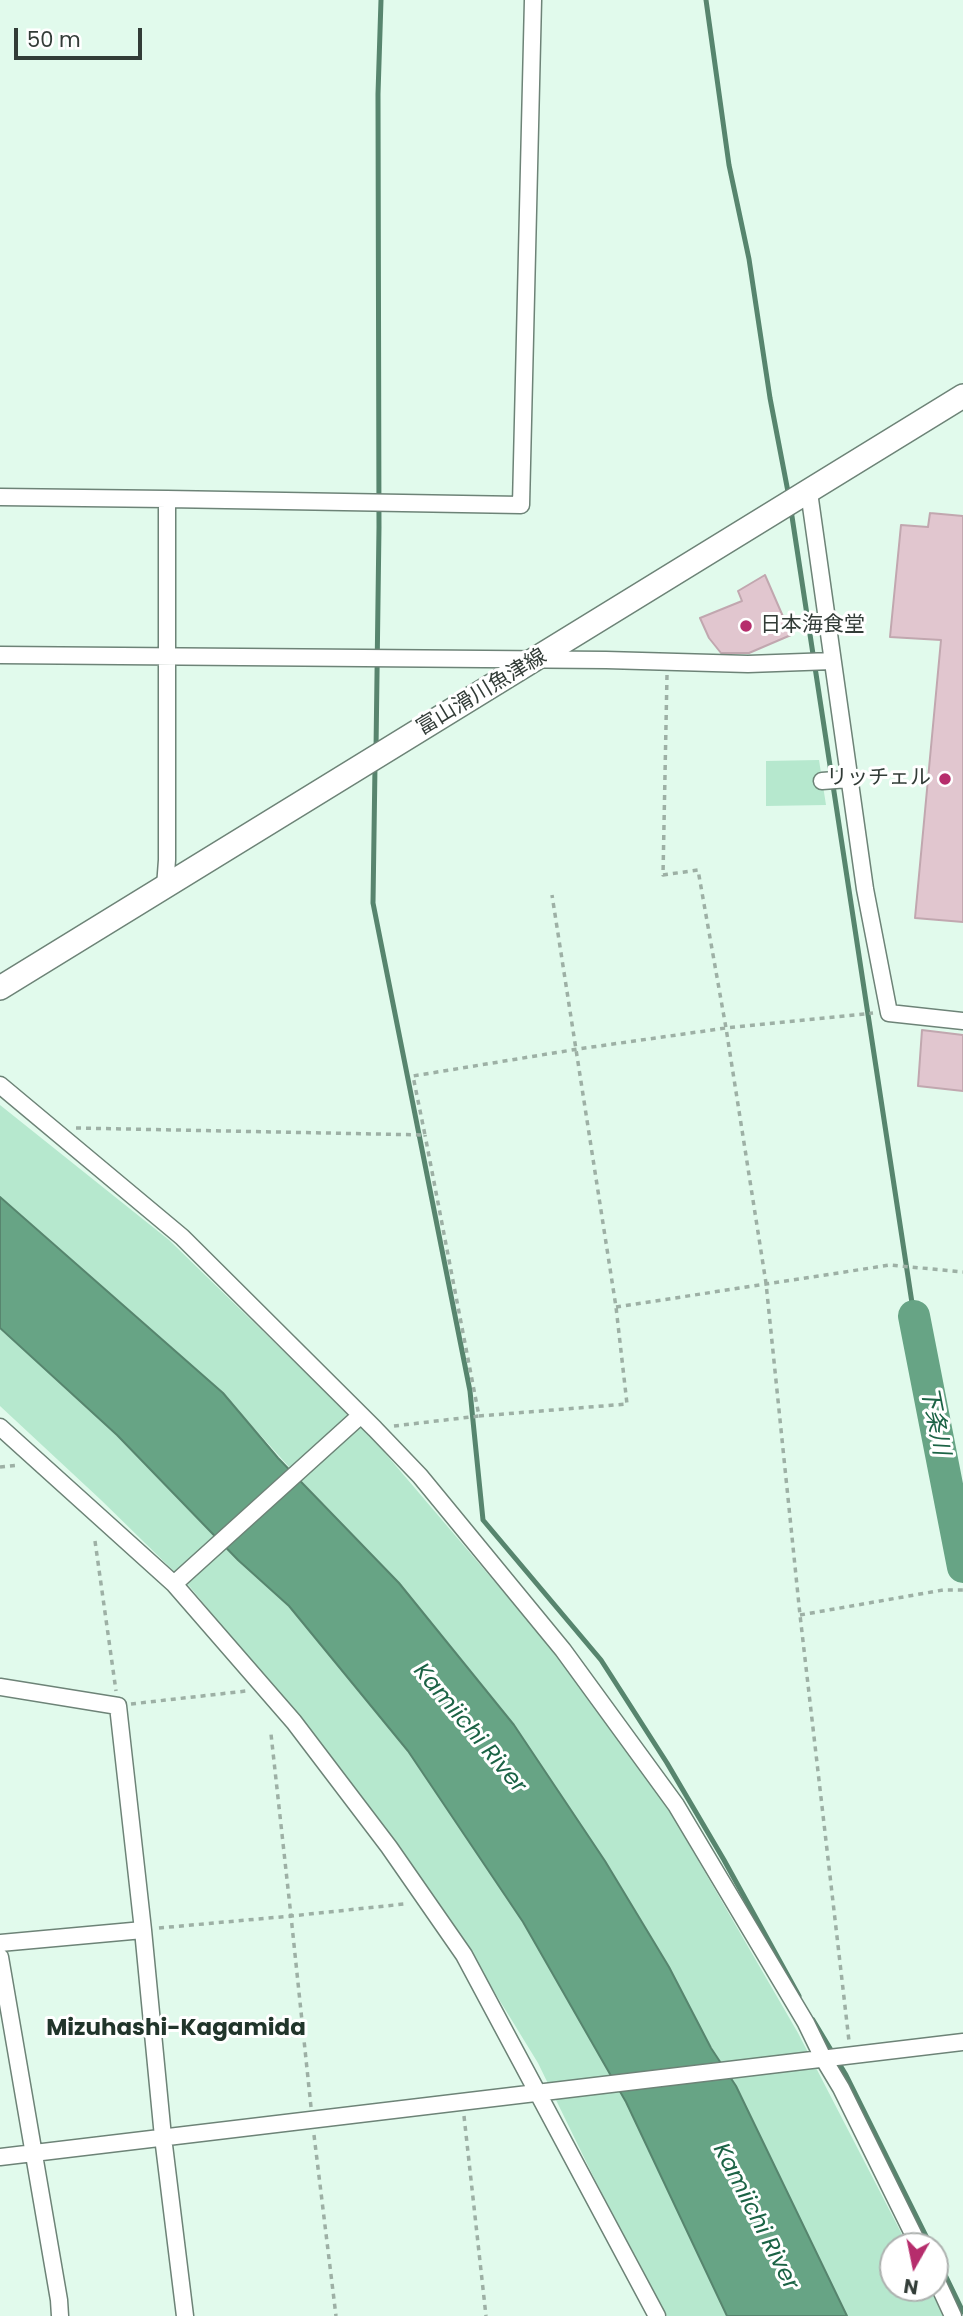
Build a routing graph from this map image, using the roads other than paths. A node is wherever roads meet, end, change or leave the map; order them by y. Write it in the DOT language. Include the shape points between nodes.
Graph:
graph roads {
  1 [pos="533,0"];
  2 [pos="963,396"];
  3 [pos="804,495"];
  4 [pos="0,496"];
  5 [pos="167,499"];
  6 [pos="0,655"];
  7 [pos="167,657"];
  8 [pos="536,659"];
  9 [pos="829,662"];
  10 [pos="849,779"];
  11 [pos="822,781"];
  12 [pos="165,887"];
  13 [pos="0,988"];
  14 [pos="963,1021"];
  15 [pos="0,1085"];
  16 [pos="361,1415"];
  17 [pos="0,1427"];
  18 [pos="174,1584"];
  19 [pos="0,1687"];
  20 [pos="143,1930"];
  21 [pos="0,1943"];
  22 [pos="0,1957"];
  23 [pos="963,2042"];
  24 [pos="823,2059"];
  25 [pos="545,2091"];
  26 [pos="163,2137"];
  27 [pos="33,2154"];
  28 [pos="0,2157"];
  29 [pos="912,2232"];
  30 [pos="60,2316"];
  31 [pos="185,2316"];
  32 [pos="657,2316"];
  1 -- 5 [label="street" via="521,505"];
  2 -- 3 [label="main road, 富山滑川魚津線"];
  3 -- 8 [label="main road, 富山滑川魚津線"];
  3 -- 9 [label="street"];
  4 -- 5 [label="street"];
  5 -- 7 [label="street"];
  6 -- 7 [label="street"];
  7 -- 8 [label="street"];
  7 -- 12 [label="street"];
  8 -- 9 [label="street"];
  8 -- 12 [label="main road, 富山滑川魚津線"];
  9 -- 10 [label="street"];
  10 -- 11 [label="street"];
  10 -- 14 [label="street" via="889,1013"];
  12 -- 13 [label="main road, 富山滑川魚津線"];
  15 -- 16 [label="street" via="182,1237"];
  16 -- 18 [label="street"];
  16 -- 24 [label="street" via="420,1476 563,1650 676,1805"];
  17 -- 18 [label="street"];
  18 -- 25 [label="street" via="294,1722 381,1837 464,1955"];
  19 -- 20 [label="street" via="118,1706"];
  20 -- 21 [label="street"];
  20 -- 26 [label="street"];
  22 -- 27 [label="street"];
  23 -- 24 [label="street"];
  24 -- 25 [label="street"];
  24 -- 29 [label="street"];
  25 -- 26 [label="street"];
  25 -- 32 [label="street"];
  26 -- 27 [label="street"];
  26 -- 31 [label="street"];
  27 -- 28 [label="street"];
  27 -- 30 [label="street"];
}
